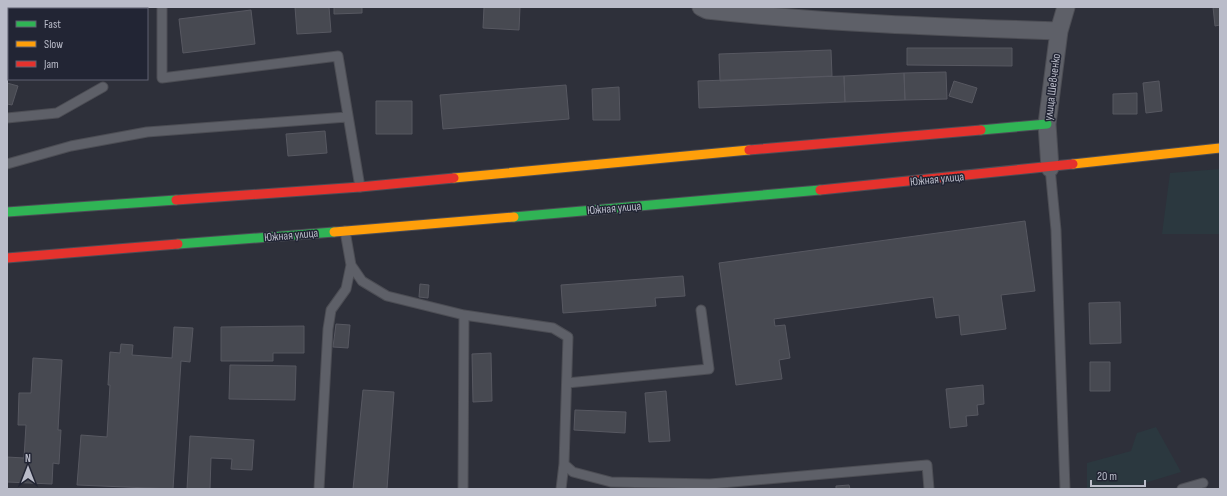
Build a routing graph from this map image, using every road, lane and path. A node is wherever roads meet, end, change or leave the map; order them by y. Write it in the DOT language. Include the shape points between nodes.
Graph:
graph roads {
  1 [pos="162,7"];
  2 [pos="701,7"];
  3 [pos="1066,7"];
  4 [pos="1059,31"];
  5 [pos="103,87"];
  6 [pos="347,116"];
  7 [pos="7,118"];
  8 [pos="1047,124"];
  9 [pos="1220,148"];
  10 [pos="7,164"];
  11 [pos="1050,168"];
  12 [pos="360,187"];
  13 [pos="7,212"];
  14 [pos="345,231"];
  15 [pos="7,258"];
  16 [pos="351,265"];
  17 [pos="702,310"];
  18 [pos="464,315"];
  19 [pos="567,383"];
  20 [pos="564,464"];
  21 [pos="1203,483"];
  22 [pos="319,489"];
  23 [pos="463,489"];
  24 [pos="561,489"];
  25 [pos="929,489"];
  26 [pos="1065,489"];
  27 [pos="1182,489"];
  1 -- 6 [label="lane" via="162,78 338,56"];
  2 -- 4 [label="street" via="707,10 786,19 859,24"];
  3 -- 4 [label="street, улица Шевченко"];
  4 -- 8 [label="street, улица Шевченко"];
  5 -- 7 [label="lane" via="57,113"];
  6 -- 10 [label="lane" via="147,132 71,146"];
  6 -- 12 [label="lane"];
  8 -- 11 [label="street, улица Шевченко"];
  8 -- 12 [label="main road"];
  9 -- 11 [label="main road, Южная улица"];
  11 -- 14 [label="main road, Южная улица" via="773,195"];
  11 -- 26 [label="lane" via="1056,230"];
  12 -- 13 [label="main road"];
  14 -- 15 [label="main road, Южная улица"];
  14 -- 16 [label="lane"];
  16 -- 18 [label="lane" via="362,281 387,296"];
  16 -- 22 [label="lane" via="346,289 331,310 328,329"];
  17 -- 19 [label="lane" via="709,369"];
  18 -- 19 [label="lane" via="554,328 568,336"];
  18 -- 23 [label="lane"];
  19 -- 20 [label="lane"];
  20 -- 24 [label="lane"];
  20 -- 25 [label="lane" via="573,472 610,482 710,484 927,465"];
  21 -- 27 [label="lane"];
}
